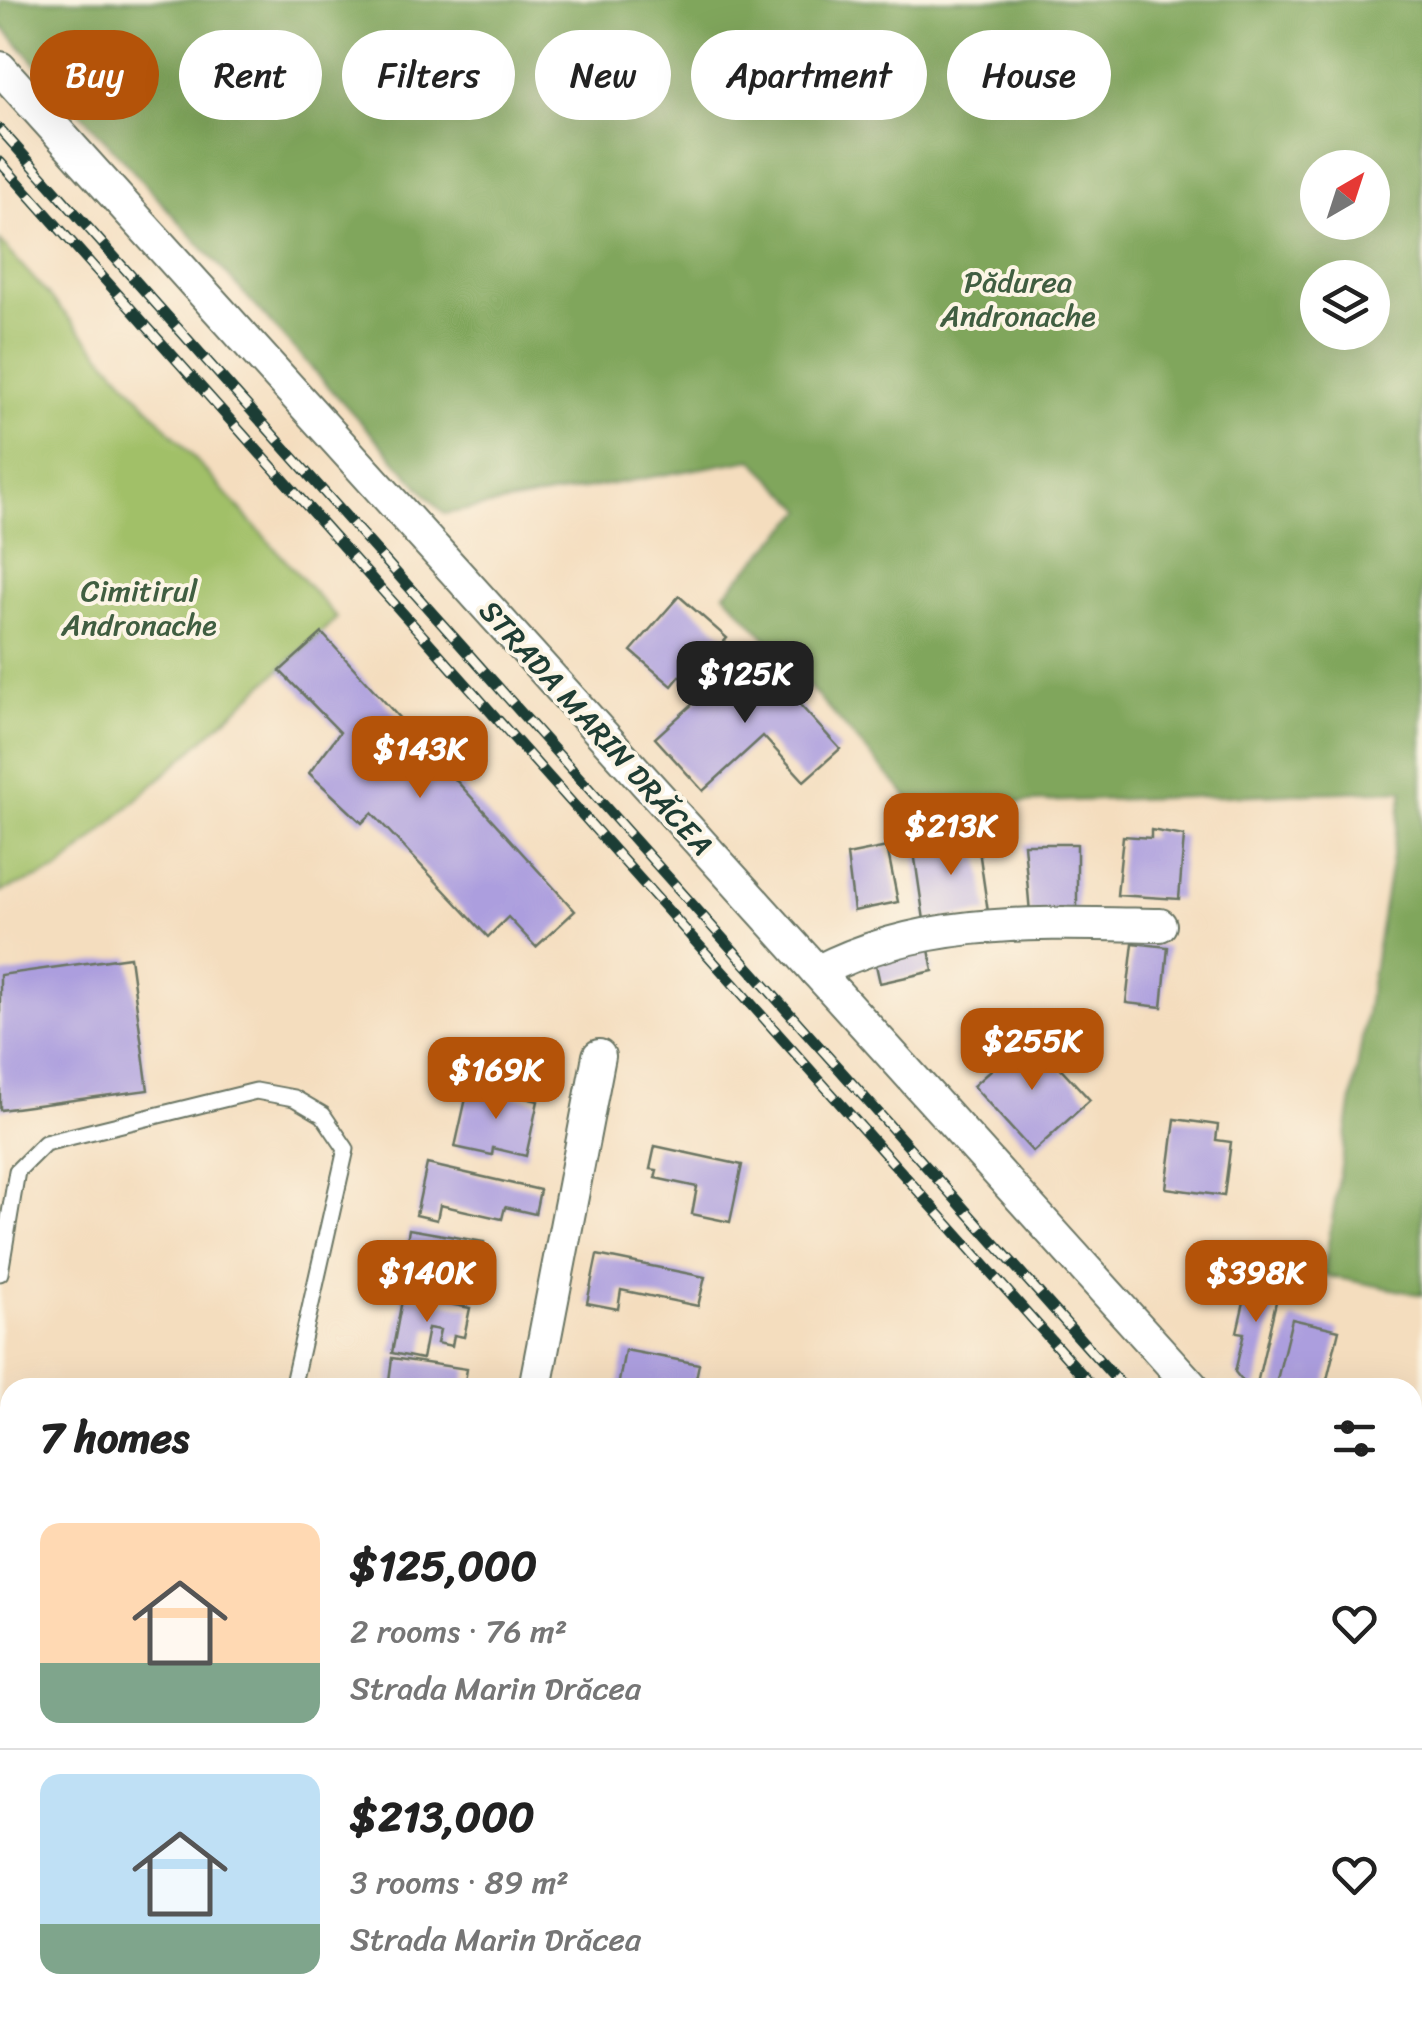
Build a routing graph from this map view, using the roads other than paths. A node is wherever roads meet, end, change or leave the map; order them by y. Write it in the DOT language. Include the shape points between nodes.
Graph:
graph roads {
  1 [pos="0,68"];
  2 [pos="1160,925"];
  3 [pos="817,972"];
  4 [pos="599,1056"];
  5 [pos="0,1273"];
  6 [pos="294,1378"];
  7 [pos="538,1378"];
  8 [pos="1184,1378"];
  1 -- 3 [label="street, STRADA MARIN DRĂCEA"];
  2 -- 3 [label="street" via="924,932 853,953"];
  3 -- 8 [label="street, STRADA MARIN DRĂCEA"];
  4 -- 7 [label="street"];
  5 -- 6 [label="lane" via="16,1171 45,1144 256,1092 294,1098 323,1115 346,1149"];
}
